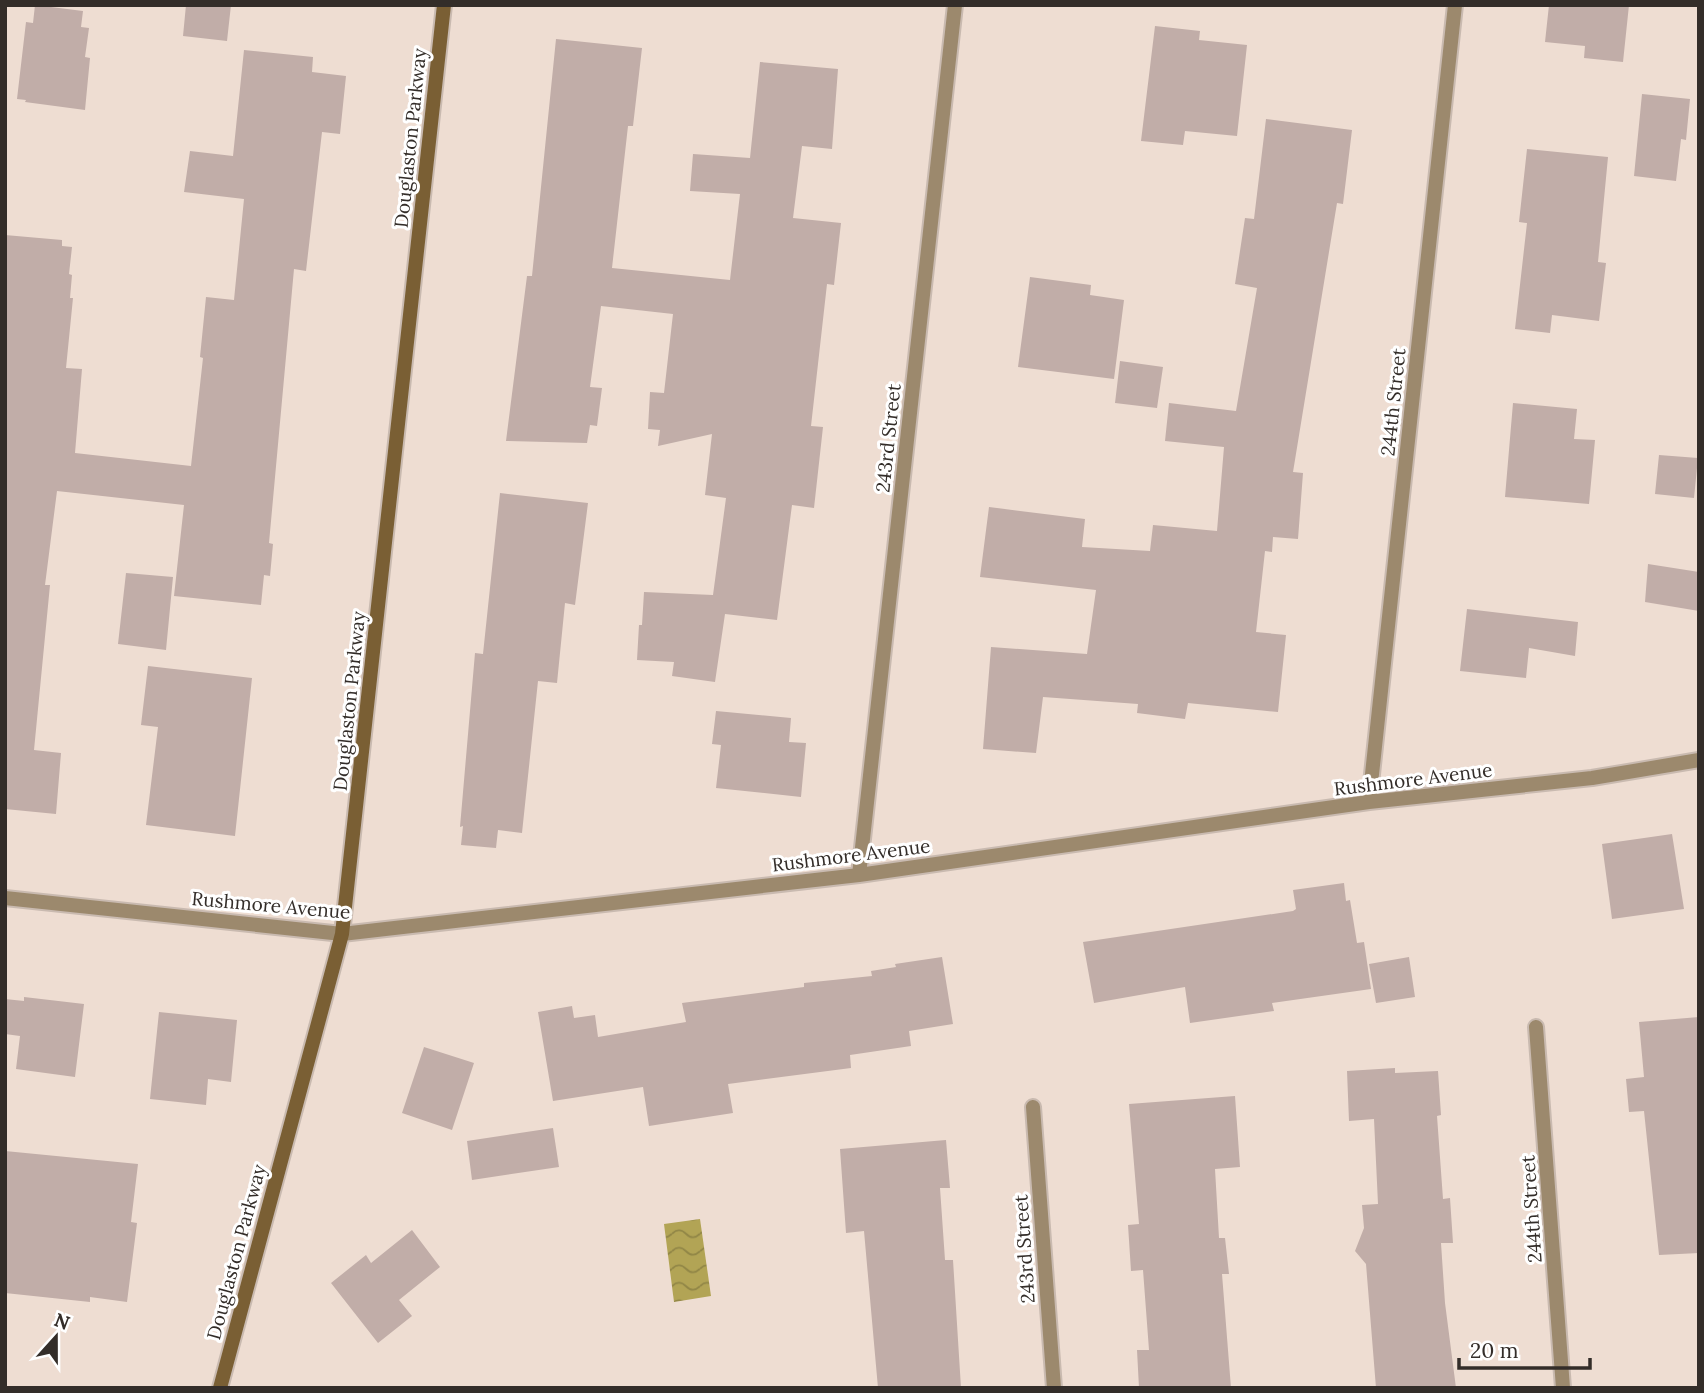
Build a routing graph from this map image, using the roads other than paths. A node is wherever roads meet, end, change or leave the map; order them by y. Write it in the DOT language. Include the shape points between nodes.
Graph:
graph roads {
  1 [pos="444,5"];
  2 [pos="955,5"];
  3 [pos="1455,5"];
  4 [pos="1699,760"];
  5 [pos="1368,802"];
  6 [pos="859,875"];
  7 [pos="5,898"];
  8 [pos="342,934"];
  9 [pos="1536,1027"];
  10 [pos="1032,1107"];
  11 [pos="220,1388"];
  12 [pos="1054,1388"];
  13 [pos="1563,1388"];
  1 -- 8 [label="main road, Douglaston Parkway"];
  2 -- 6 [label="street, 243rd Street"];
  3 -- 5 [label="street, 244th Street"];
  4 -- 5 [label="street, Rushmore Avenue" via="1592,778"];
  5 -- 6 [label="street, Rushmore Avenue"];
  6 -- 8 [label="street, Rushmore Avenue"];
  7 -- 8 [label="street, Rushmore Avenue"];
  8 -- 11 [label="main road, Douglaston Parkway"];
  9 -- 13 [label="street, 244th Street"];
  10 -- 12 [label="street, 243rd Street"];
}
